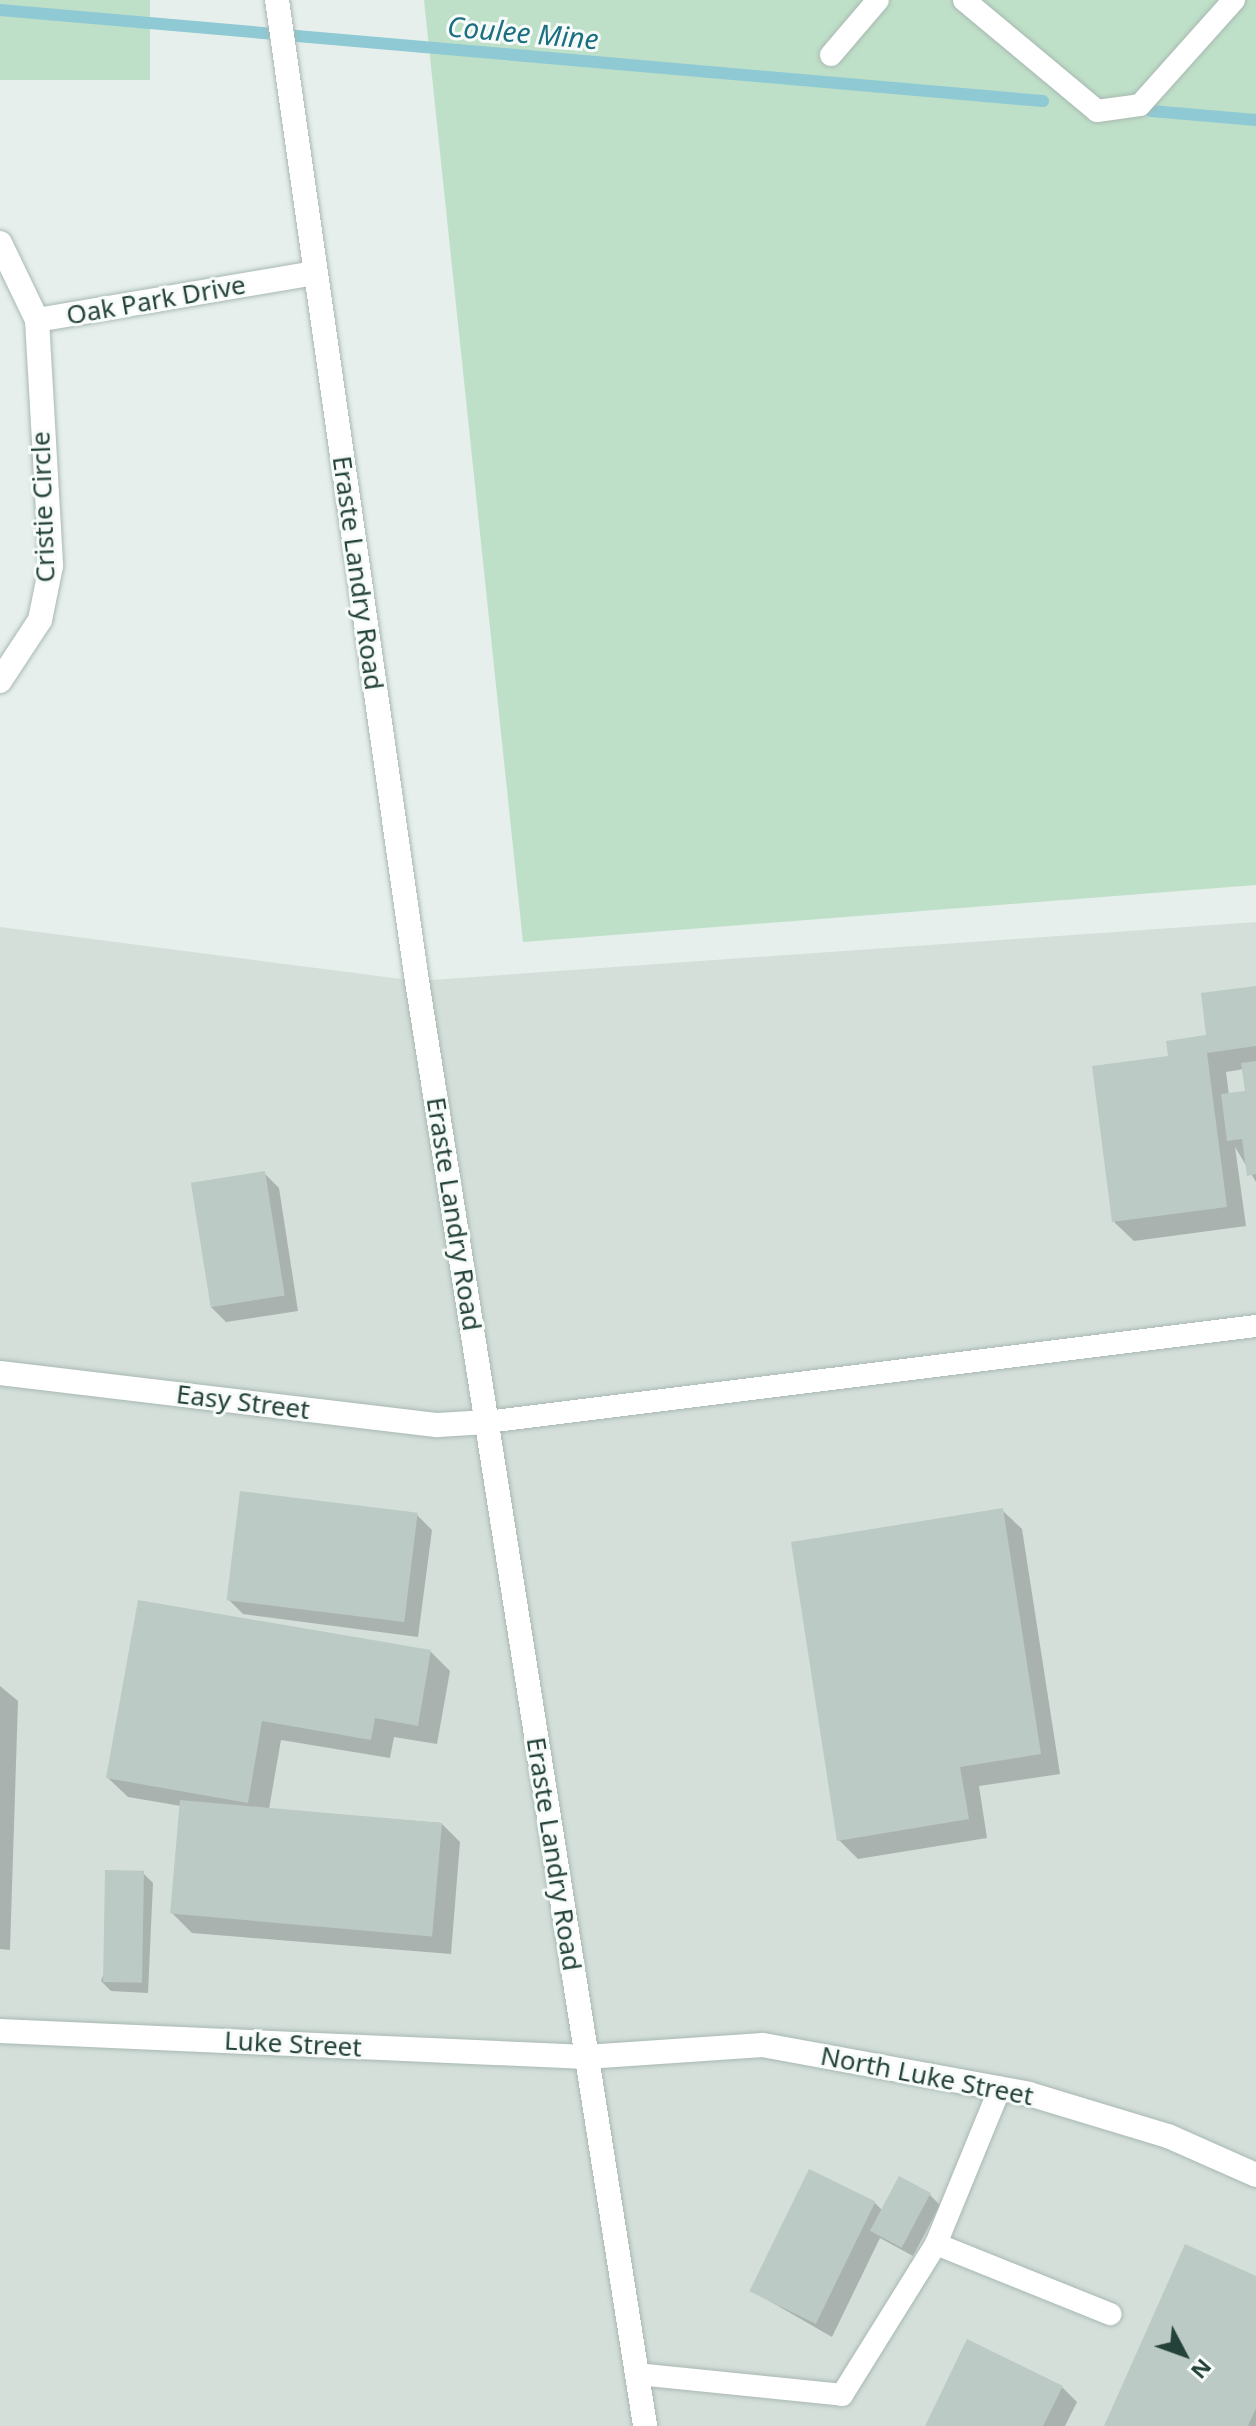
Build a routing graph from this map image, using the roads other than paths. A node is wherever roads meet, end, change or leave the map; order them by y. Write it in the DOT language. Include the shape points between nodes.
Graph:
graph roads {
  1 [pos="277,0"];
  2 [pos="878,0"];
  3 [pos="964,0"];
  4 [pos="1234,0"];
  5 [pos="831,55"];
  6 [pos="0,243"];
  7 [pos="314,273"];
  8 [pos="37,320"];
  9 [pos="0,681"];
  10 [pos="1256,1326"];
  11 [pos="0,1373"];
  12 [pos="487,1422"];
  13 [pos="0,2031"];
  14 [pos="586,2057"];
  15 [pos="1000,2088"];
  16 [pos="1256,2175"];
  17 [pos="936,2244"];
  18 [pos="1110,2314"];
  19 [pos="637,2374"];
  20 [pos="645,2426"];
  1 -- 7 [label="street, Eraste Landry Road"];
  2 -- 5 [label="lane"];
  3 -- 4 [label="lane" via="1097,111 1140,105"];
  6 -- 8 [label="street, Oak Park Drive"];
  7 -- 8 [label="street, Oak Park Drive"];
  7 -- 12 [label="street, Eraste Landry Road"];
  8 -- 9 [label="street, Cristie Circle" via="51,566 40,620"];
  10 -- 12 [label="lane"];
  11 -- 12 [label="street, Easy Street" via="438,1425"];
  12 -- 14 [label="street, Eraste Landry Road"];
  13 -- 14 [label="street, Luke Street"];
  14 -- 15 [label="street, North Luke Street" via="763,2045"];
  14 -- 19 [label="street, Eraste Landry Road"];
  15 -- 16 [label="street, North Luke Street" via="1168,2136"];
  15 -- 17 [label="lane"];
  17 -- 18 [label="lane"];
  17 -- 19 [label="lane" via="842,2395"];
  19 -- 20 [label="street, Eraste Landry Road"];
}
